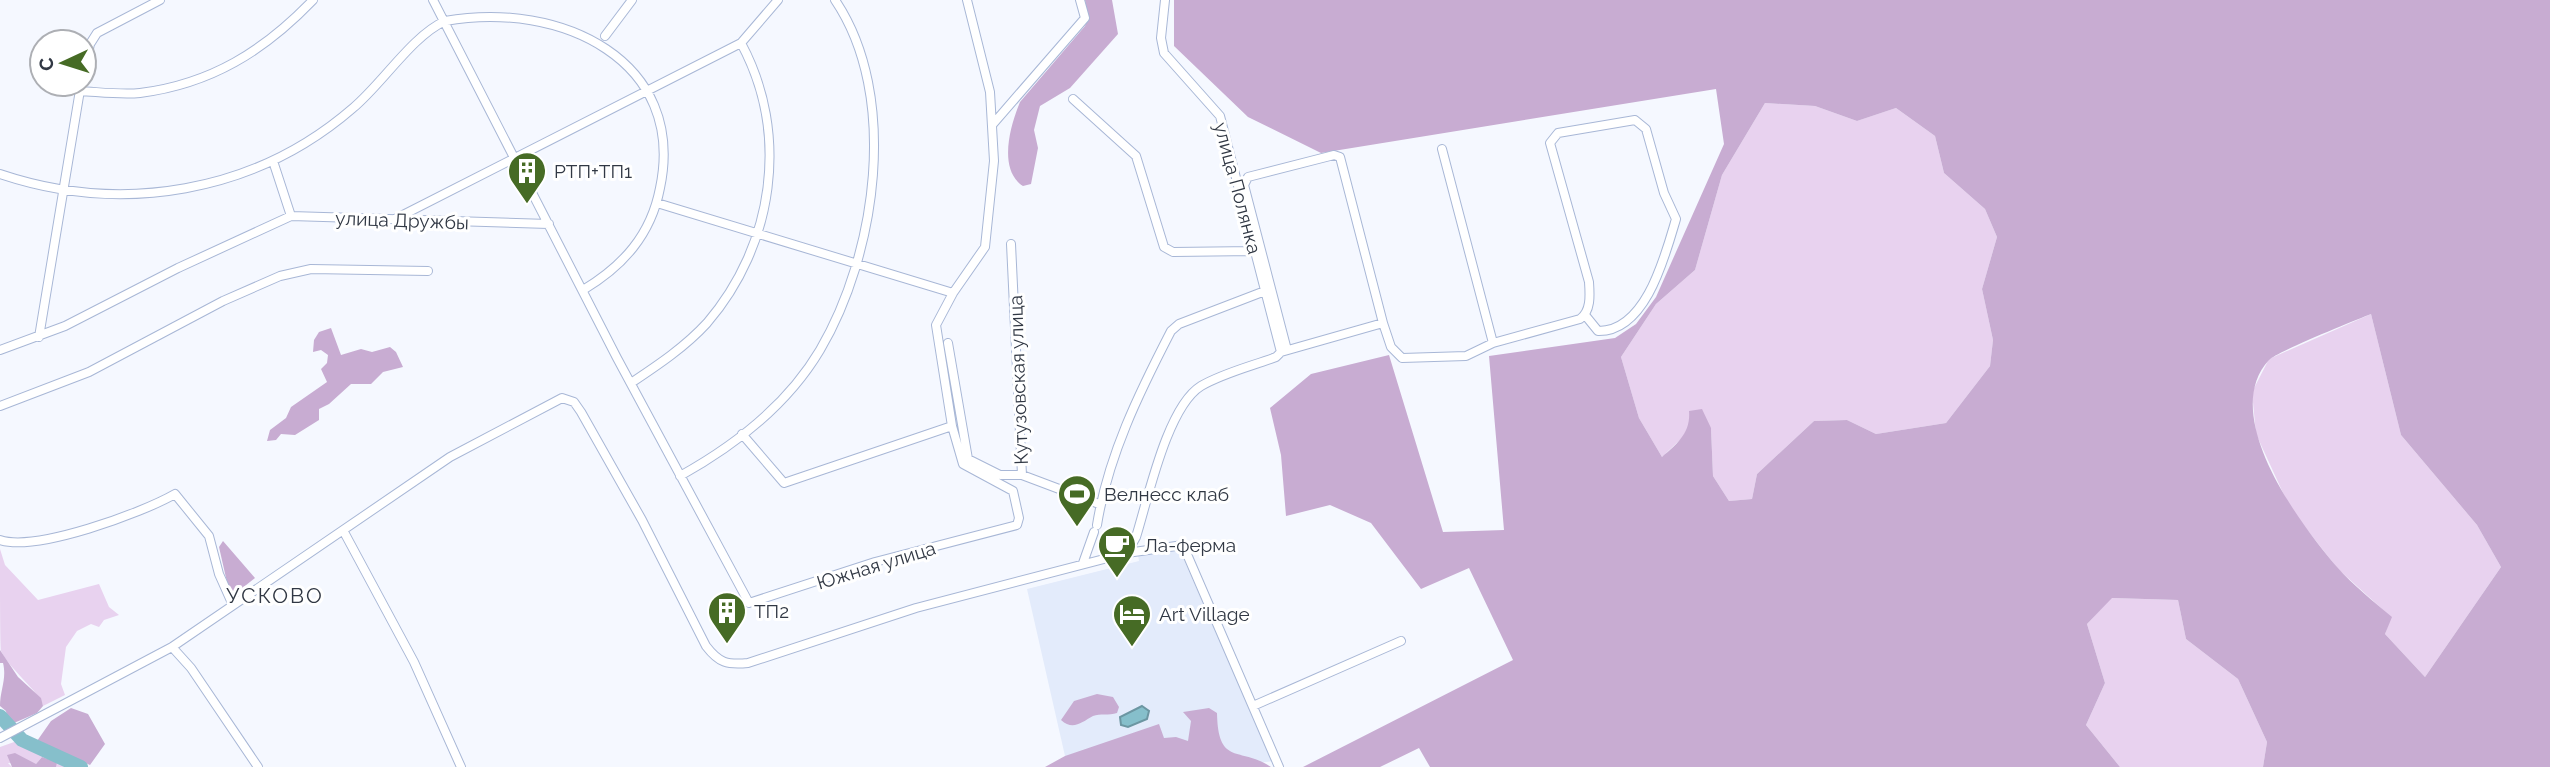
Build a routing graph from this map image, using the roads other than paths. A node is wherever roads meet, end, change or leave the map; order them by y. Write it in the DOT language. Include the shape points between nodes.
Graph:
graph roads {
  1 [pos="160,0"];
  2 [pos="313,0"];
  3 [pos="433,0"];
  4 [pos="632,0"];
  5 [pos="778,0"];
  6 [pos="835,0"];
  7 [pos="967,0"];
  8 [pos="1080,0"];
  9 [pos="1165,0"];
  10 [pos="498,7"];
  11 [pos="444,22"];
  12 [pos="596,29"];
  13 [pos="98,32"];
  14 [pos="605,36"];
  15 [pos="741,43"];
  16 [pos="98,89"];
  17 [pos="649,89"];
  18 [pos="79,98"];
  19 [pos="1073,99"];
  20 [pos="993,124"];
  21 [pos="1442,149"];
  22 [pos="515,158"];
  23 [pos="273,162"];
  24 [pos="0,174"];
  25 [pos="62,189"];
  26 [pos="657,204"];
  27 [pos="291,216"];
  28 [pos="393,220"];
  29 [pos="549,224"];
  30 [pos="757,235"];
  31 [pos="1011,244"];
  32 [pos="1254,251"];
  33 [pos="858,262"];
  34 [pos="428,271"];
  35 [pos="583,290"];
  36 [pos="1265,291"];
  37 [pos="953,293"];
  38 [pos="1585,315"];
  39 [pos="1383,324"];
  40 [pos="39,337"];
  41 [pos="948,343"];
  42 [pos="1493,343"];
  43 [pos="0,350"];
  44 [pos="1284,351"];
  45 [pos="631,383"];
  46 [pos="0,406"];
  47 [pos="952,426"];
  48 [pos="742,434"];
  49 [pos="1021,475"];
  50 [pos="680,476"];
  51 [pos="1099,504"];
  52 [pos="344,532"];
  53 [pos="0,540"];
  54 [pos="1127,553"];
  55 [pos="1083,564"];
  56 [pos="232,603"];
  57 [pos="1401,641"];
  58 [pos="172,647"];
  59 [pos="1253,706"];
  60 [pos="4,736"];
  61 [pos="258,767"];
  62 [pos="461,767"];
  63 [pos="1279,767"];
  1 -- 13 [label="street"];
  2 -- 16 [label="street" via="256,52 214,73 139,93"];
  3 -- 11 [label="street"];
  4 -- 14 [label="street"];
  5 -- 15 [label="street"];
  6 -- 33 [label="street" via="856,43 873,129 869,216"];
  7 -- 20 [label="street, Южная улица" via="982,54"];
  8 -- 20 [label="street" via="1085,19"];
  9 -- 32 [label="street, улица Полянка" via="1164,53 1220,116"];
  10 -- 11 [label="street"];
  11 -- 22 [label="street"];
  11 -- 23 [label="street" via="355,107"];
  12 -- 14 [label="street"];
  14 -- 17 [label="street" via="637,68"];
  15 -- 17 [label="street"];
  15 -- 30 [label="street" via="757,72 765,101 771,162"];
  17 -- 22 [label="street"];
  17 -- 26 [label="street" via="663,135"];
  18 -- 25 [label="street"];
  19 -- 32 [label="street" via="1136,156 1164,247 1173,251"];
  20 -- 37 [label="street, Южная улица" via="985,247"];
  21 -- 42 [label="street"];
  22 -- 28 [label="street"];
  22 -- 29 [label="street"];
  23 -- 25 [label="street" via="167,193"];
  23 -- 27 [label="street"];
  24 -- 25 [label="street"];
  25 -- 40 [label="street"];
  26 -- 30 [label="street"];
  26 -- 35 [label="street" via="629,255"];
  27 -- 28 [label="street, улица Дружбы"];
  27 -- 40 [label="street, улица Дружбы"];
  28 -- 29 [label="street, улица Дружбы"];
  29 -- 35 [label="street"];
  30 -- 33 [label="street"];
  30 -- 45 [label="street" via="735,284 707,323 667,360"];
  31 -- 49 [label="street, Кутузовская улица"];
  32 -- 36 [label="street, улица Полянка"];
  33 -- 37 [label="street"];
  33 -- 48 [label="street" via="819,351 792,388"];
  34 -- 46 [label="street" via="311,269 280,276 99,368"];
  35 -- 45 [label="street"];
  36 -- 44 [label="street, улица Полянка"];
  36 -- 51 [label="street" via="1171,331 1138,396"];
  37 -- 47 [label="street, Южная улица" via="935,331"];
  38 -- 38 [label="street" via="1589,282 1551,138 1558,133 1640,121 1676,219 1654,282 1630,320 1615,329 1598,331"];
  38 -- 42 [label="street"];
  39 -- 42 [label="street" via="1391,347 1402,358 1466,356"];
  39 -- 44 [label="street"];
  39 -- 44 [label="street" via="1340,157 1248,177 1244,185"];
  40 -- 43 [label="street, улица Дружбы"];
  41 -- 49 [label="street" via="968,459 1000,475"];
  44 -- 54 [label="street" via="1201,386 1184,404"];
  45 -- 50 [label="street"];
  47 -- 48 [label="street" via="785,483"];
  47 -- 50 [label="street, Южная улица" via="963,464 1013,491 1017,525 875,562 755,603 746,600"];
  48 -- 50 [label="street"];
  49 -- 51 [label="street, Кутузовская улица"];
  51 -- 55 [label="street" via="1096,529"];
  52 -- 55 [label="street" via="450,457 562,398 574,402 581,412 706,646 716,660 730,665 916,608"];
  52 -- 56 [label="street"];
  52 -- 62 [label="street" via="414,662"];
  53 -- 56 [label="street" via="15,543 117,520 175,494 209,536"];
  54 -- 55 [label="street"];
  54 -- 59 [label="street" via="1183,545"];
  56 -- 58 [label="street"];
  57 -- 59 [label="street"];
  58 -- 60 [label="street"];
  58 -- 61 [label="street"];
  59 -- 63 [label="street"];
}
